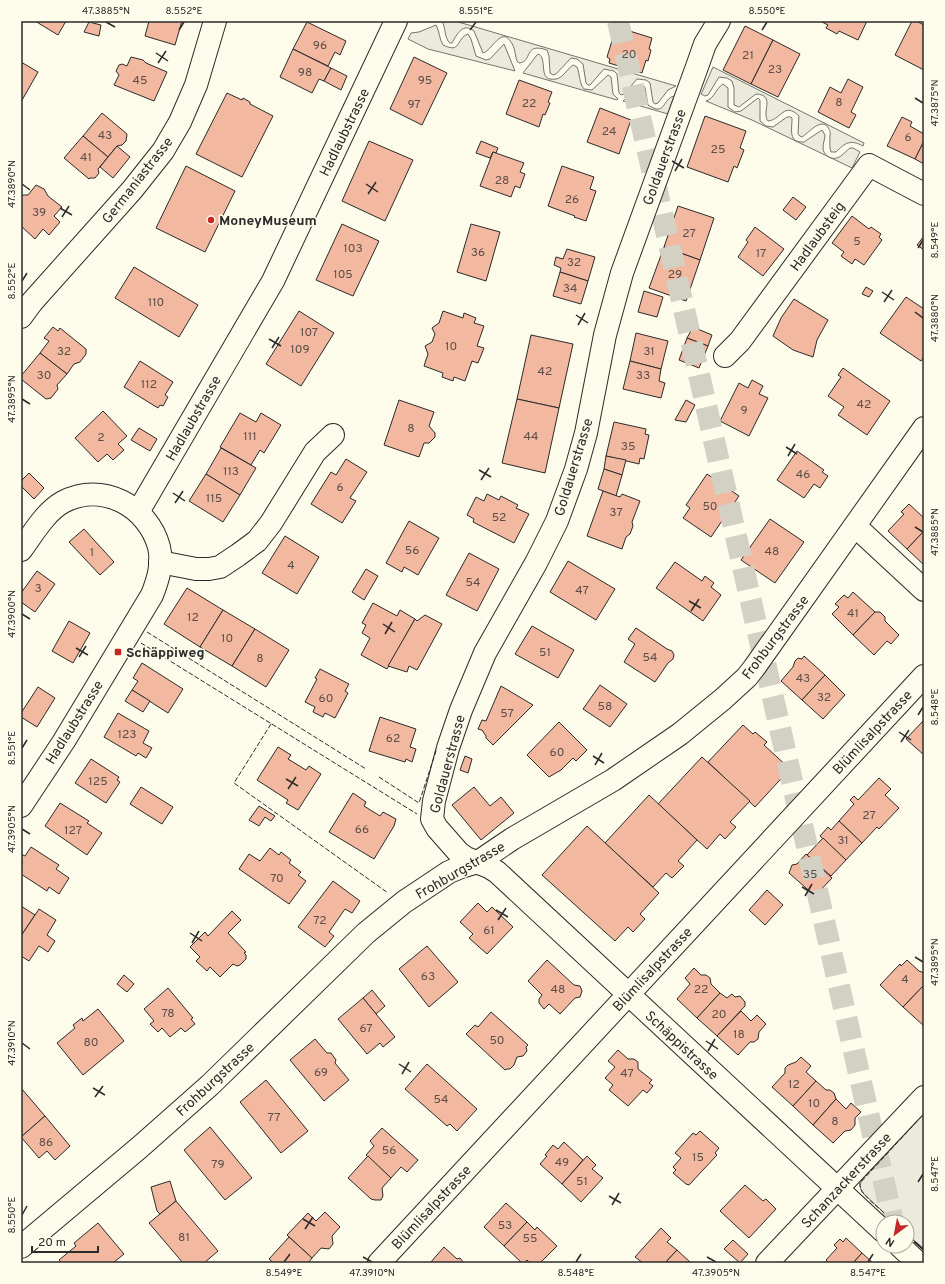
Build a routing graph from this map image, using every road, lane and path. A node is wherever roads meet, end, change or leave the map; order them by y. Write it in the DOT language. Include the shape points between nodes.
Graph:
graph roads {
  1 [pos="215,21"];
  2 [pos="396,21"];
  3 [pos="719,21"];
  4 [pos="924,194"];
  5 [pos="21,317"];
  6 [pos="726,356"];
  7 [pos="924,428"];
  8 [pos="333,435"];
  9 [pos="138,512"];
  10 [pos="855,526"];
  11 [pos="21,550"];
  12 [pos="160,562"];
  13 [pos="924,590"];
  14 [pos="924,676"];
  15 [pos="21,806"];
  16 [pos="478,862"];
  17 [pos="628,995"];
  18 [pos="924,1097"];
  19 [pos="837,1189"];
  20 [pos="875,1224"];
  21 [pos="21,1246"];
  22 [pos="908,1254"];
  23 [pos="379,1263"];
  24 [pos="767,1263"];
  25 [pos="918,1263"];
  1 -- 5 [label="street, Germaniastrasse" via="196,85 180,122 163,151"];
  2 -- 9 [label="street, Hadlaubstrasse" via="273,281"];
  3 -- 16 [label="street, Goldauerstrasse" via="705,44 622,273 605,335 586,433 557,521 485,653 448,748 434,801 432,819 459,853"];
  4 -- 6 [label="street, Hadlaubsteig" via="869,165 740,341"];
  7 -- 10 [label="street, Frohburgstrasse"];
  8 -- 12 [label="street" via="315,452 257,541 238,556 220,567 209,570"];
  9 -- 11 [label="street" via="128,504 108,496 75,497 54,508"];
  9 -- 12 [label="street, Hadlaubstrasse" via="149,525 159,547"];
  10 -- 13 [label="street"];
  10 -- 16 [label="street, Frohburgstrasse" via="747,677 723,699 680,734 613,780 512,839"];
  12 -- 15 [label="street, Hadlaubstrasse" via="152,595 64,741"];
  14 -- 17 [label="street, Blümlisalpstrasse"];
  16 -- 17 [label="street, Schäppistrasse" via="497,872"];
  16 -- 21 [label="street, Frohburgstrasse" via="449,872 404,902 372,928 210,1085"];
  17 -- 19 [label="street, Schäppistrasse"];
  17 -- 23 [label="street, Blümlisalpstrasse"];
  18 -- 19 [label="street, Schanzackerstrasse"];
  19 -- 20 [label="street, Schäppistrasse"];
  19 -- 24 [label="street, Schanzackerstrasse"];
  22 -- 25 [label="street"];
}
